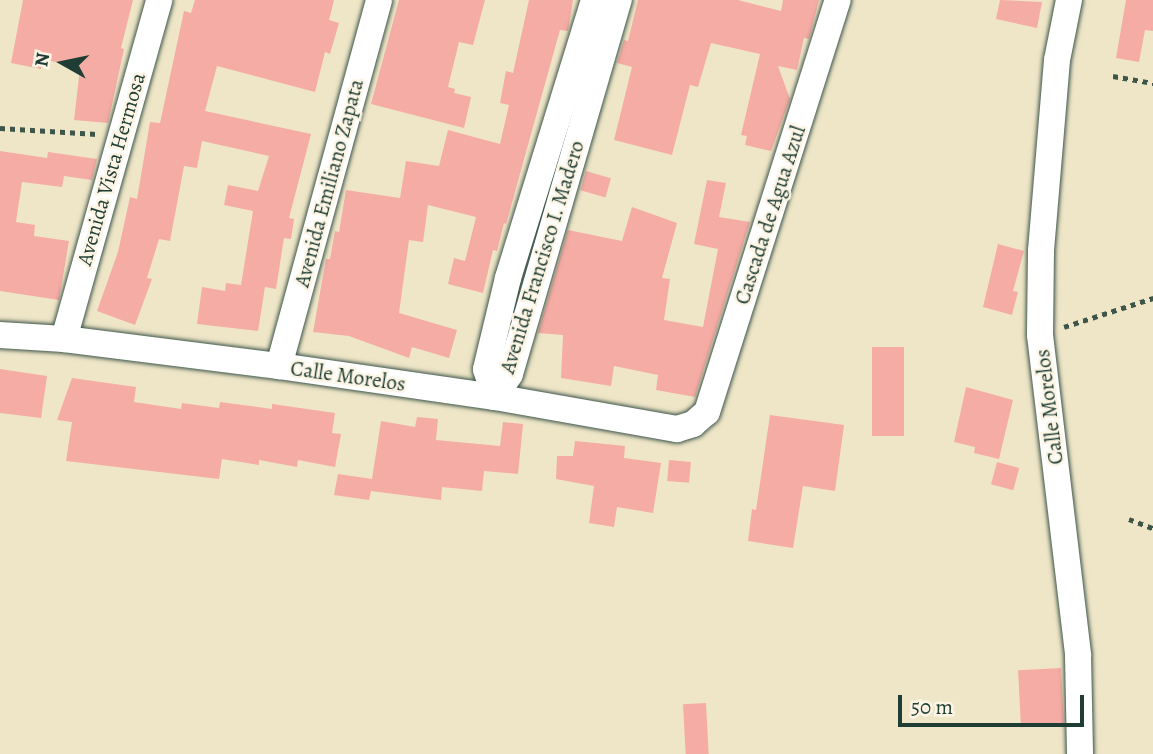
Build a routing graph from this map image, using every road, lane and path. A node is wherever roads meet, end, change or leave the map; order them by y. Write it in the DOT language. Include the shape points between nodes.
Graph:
graph roads {
  1 [pos="159,0"];
  2 [pos="379,0"];
  3 [pos="594,0"];
  4 [pos="619,0"];
  5 [pos="838,0"];
  6 [pos="1069,0"];
  7 [pos="1113,76"];
  8 [pos="1153,83"];
  9 [pos="0,128"];
  10 [pos="120,136"];
  11 [pos="1153,298"];
  12 [pos="0,335"];
  13 [pos="1040,335"];
  14 [pos="64,339"];
  15 [pos="279,366"];
  16 [pos="495,397"];
  17 [pos="693,424"];
  18 [pos="1129,519"];
  19 [pos="1153,528"];
  20 [pos="1080,754"];
  1 -- 10 [label="street, Avenida Vista Hermosa"];
  2 -- 15 [label="street, Avenida Emiliano Zapata"];
  3 -- 16 [label="street, Avenida Francisco I. Madero" via="508,278 486,369"];
  4 -- 16 [label="street, Avenida Francisco I. Madero" via="510,373"];
  5 -- 17 [label="street, Cascada de Agua Azul" via="708,412"];
  6 -- 13 [label="street, Calle Morelos" via="1057,60 1041,251"];
  7 -- 8 [label="path"];
  9 -- 10 [label="path"];
  10 -- 14 [label="street, Avenida Vista Hermosa"];
  11 -- 13 [label="path"];
  12 -- 14 [label="street, Calle Morelos"];
  13 -- 20 [label="street, Calle Morelos" via="1078,656"];
  14 -- 15 [label="street, Calle Morelos"];
  15 -- 16 [label="street, Calle Morelos"];
  16 -- 17 [label="street, Calle Morelos" via="677,429"];
  18 -- 19 [label="path"];
}
